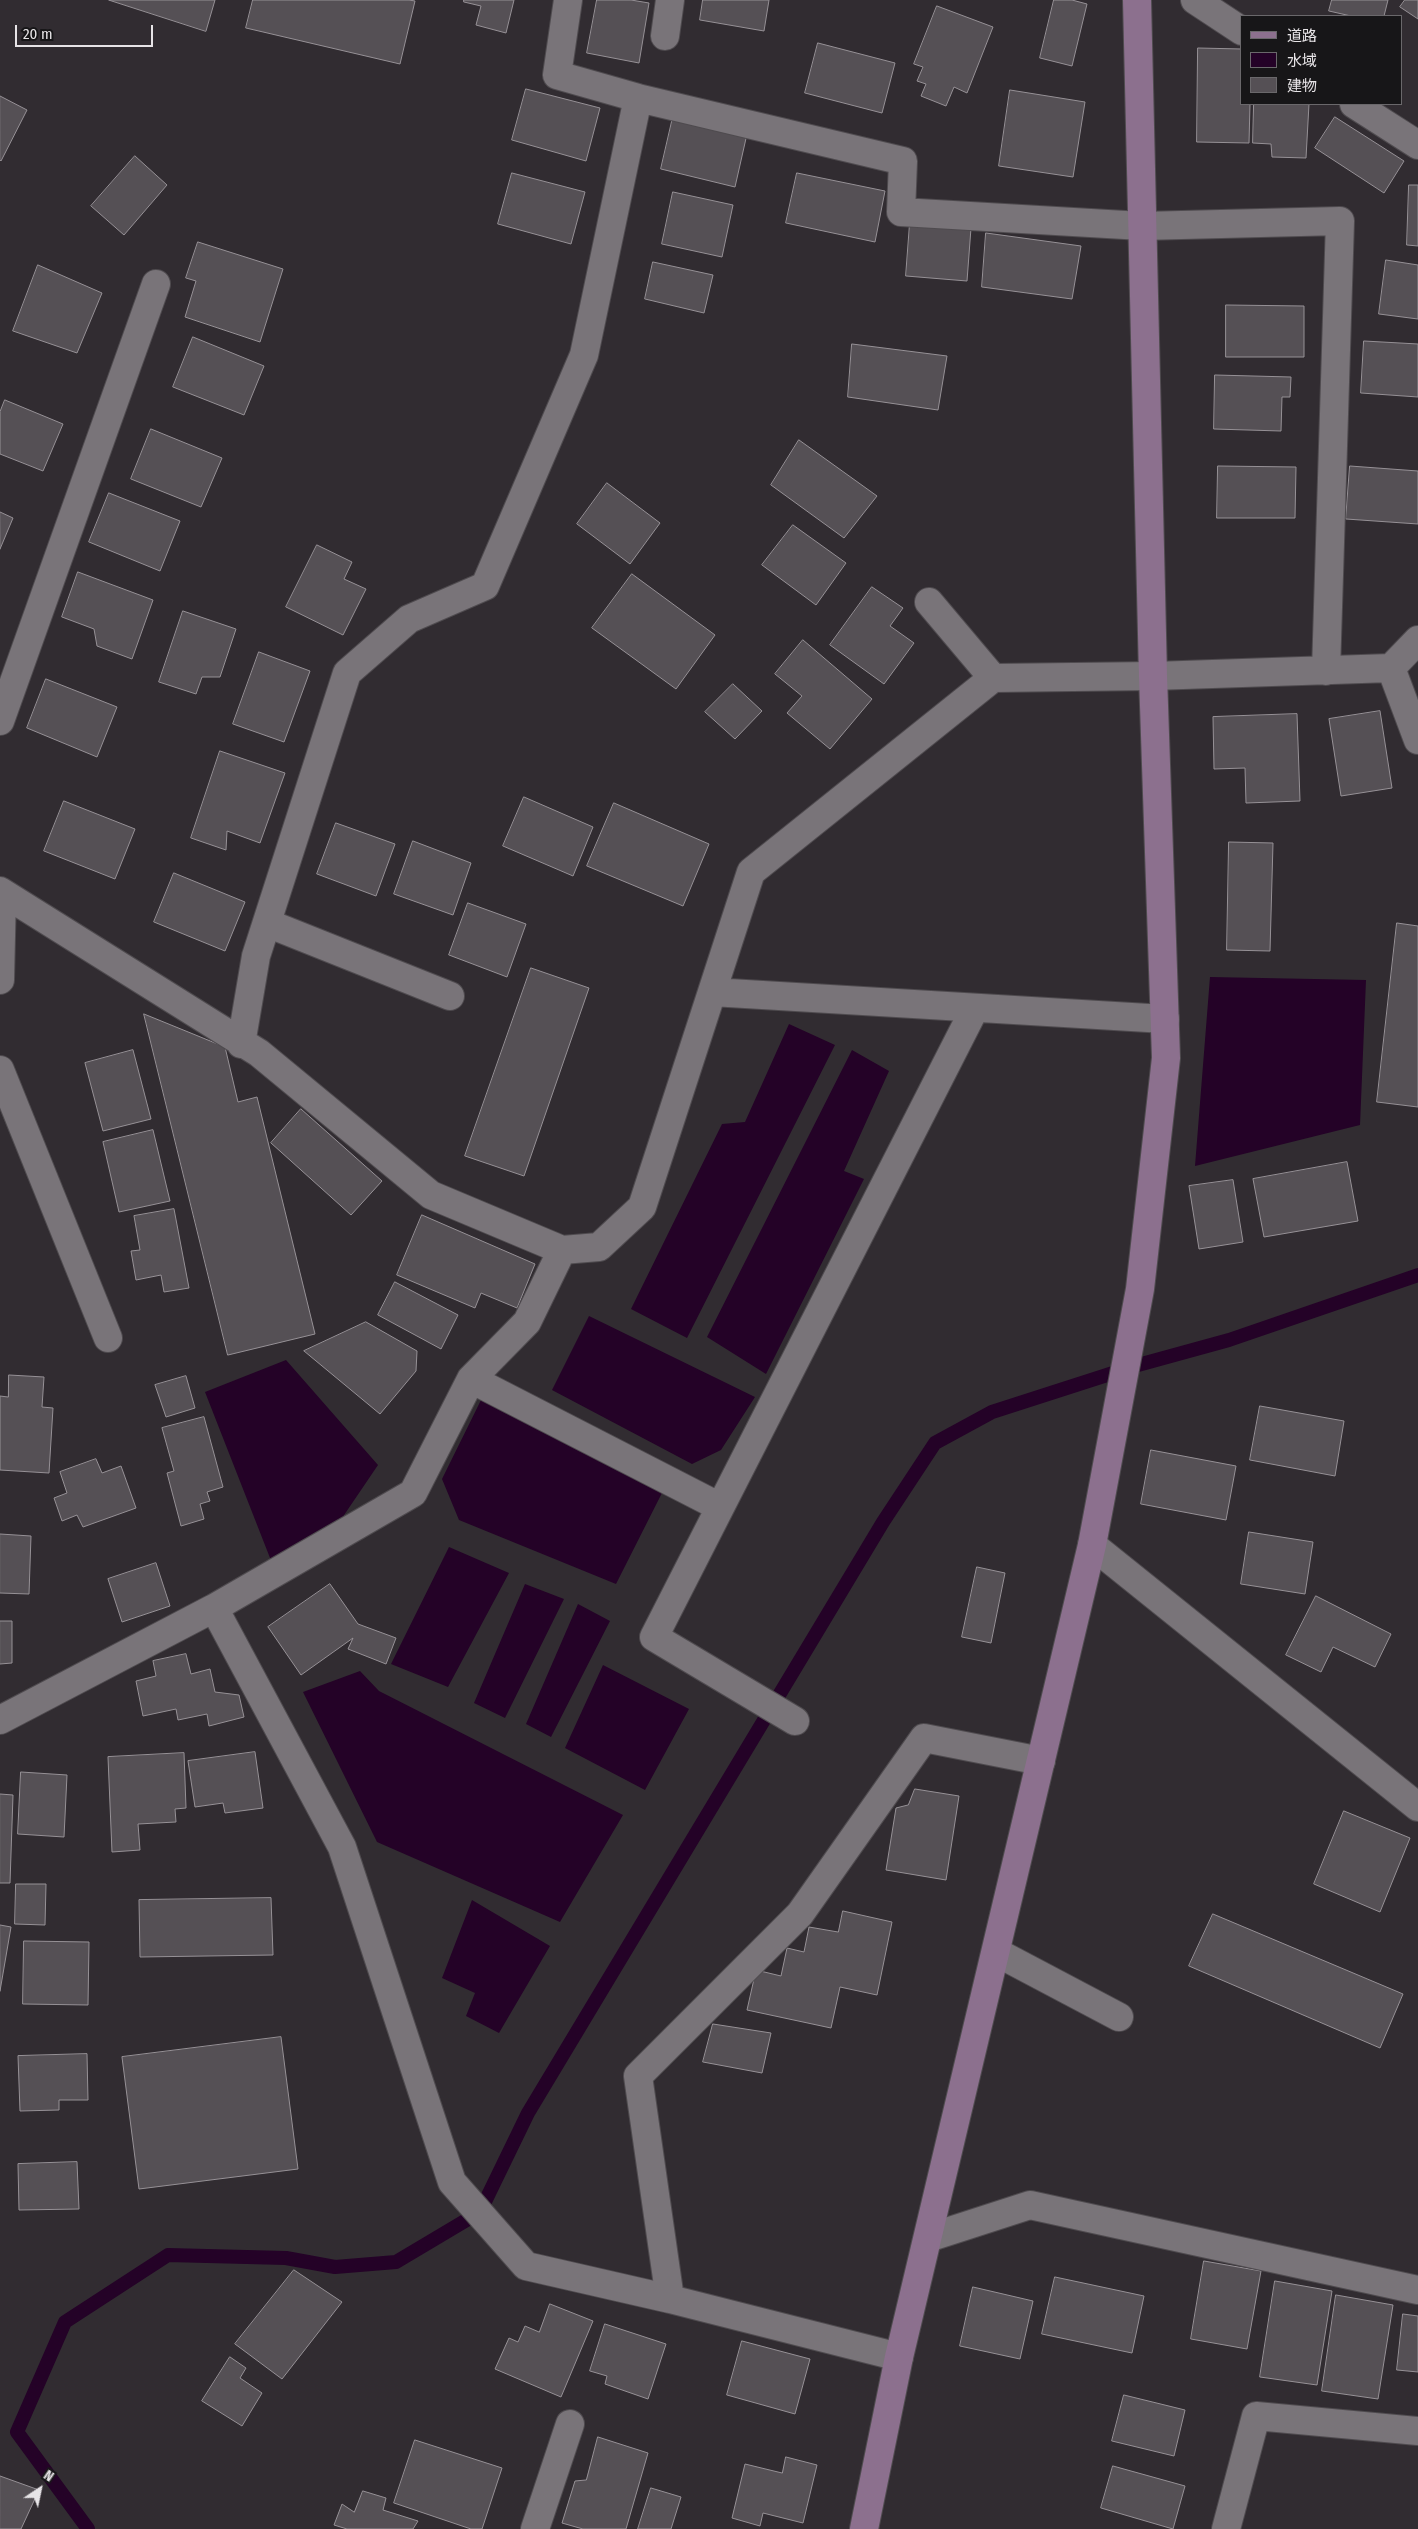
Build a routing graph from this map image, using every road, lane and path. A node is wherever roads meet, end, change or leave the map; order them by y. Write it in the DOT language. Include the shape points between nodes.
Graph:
graph roads {
  1 [pos="568,0"];
  2 [pos="670,0"];
  3 [pos="1137,0"];
  4 [pos="1195,0"];
  5 [pos="1240,30"];
  6 [pos="665,36"];
  7 [pos="638,98"];
  8 [pos="1356,105"];
  9 [pos="1418,145"];
  10 [pos="1142,226"];
  11 [pos="156,284"];
  12 [pos="929,602"];
  13 [pos="1418,640"];
  14 [pos="1391,668"];
  15 [pos="1326,671"];
  16 [pos="1153,676"];
  17 [pos="993,678"];
  18 [pos="0,721"];
  19 [pos="1418,740"];
  20 [pos="1,892"];
  21 [pos="267,923"];
  22 [pos="0,980"];
  23 [pos="712,992"];
  24 [pos="450,996"];
  25 [pos="975,1008"];
  26 [pos="1165,1019"];
  27 [pos="241,1044"];
  28 [pos="0,1070"];
  29 [pos="562,1250"];
  30 [pos="108,1338"];
  31 [pos="471,1379"];
  32 [pos="720,1508"];
  33 [pos="1092,1545"];
  34 [pos="214,1608"];
  35 [pos="0,1720"];
  36 [pos="795,1721"];
  37 [pos="1042,1761"];
  38 [pos="1418,1807"];
  39 [pos="996,1952"];
  40 [pos="1119,2017"];
  41 [pos="928,2238"];
  42 [pos="1418,2290"];
  43 [pos="670,2299"];
  44 [pos="899,2357"];
  45 [pos="570,2424"];
  46 [pos="1418,2431"];
  47 [pos="535,2529"];
  48 [pos="864,2529"];
  49 [pos="1226,2529"];
  1 -- 7 [label="street" via="557,75"];
  2 -- 6 [label="street"];
  3 -- 10 [label="street"];
  4 -- 5 [label="street"];
  7 -- 10 [label="street" via="903,161 901,212"];
  7 -- 21 [label="street" via="584,355 485,586 409,619 347,673"];
  8 -- 9 [label="street"];
  10 -- 15 [label="street" via="1340,221"];
  10 -- 16 [label="street"];
  11 -- 18 [label="street"];
  12 -- 17 [label="street"];
  13 -- 14 [label="street"];
  14 -- 15 [label="street"];
  14 -- 19 [label="street"];
  15 -- 16 [label="street"];
  16 -- 17 [label="street"];
  16 -- 26 [label="street"];
  17 -- 23 [label="street" via="751,872"];
  20 -- 22 [label="street"];
  20 -- 27 [label="street"];
  21 -- 24 [label="street"];
  21 -- 27 [label="street" via="256,956"];
  23 -- 25 [label="street"];
  23 -- 29 [label="street" via="642,1207 599,1247"];
  25 -- 26 [label="street"];
  25 -- 32 [label="street"];
  26 -- 33 [label="street" via="1166,1058 1140,1289"];
  27 -- 29 [label="street" via="258,1053 431,1195"];
  28 -- 30 [label="street"];
  29 -- 31 [label="street" via="527,1322"];
  31 -- 32 [label="street"];
  31 -- 34 [label="street" via="413,1493"];
  32 -- 36 [label="street" via="654,1637"];
  33 -- 37 [label="street"];
  33 -- 38 [label="street"];
  34 -- 35 [label="street"];
  34 -- 43 [label="street" via="342,1848 452,2182 526,2266"];
  37 -- 39 [label="street"];
  37 -- 43 [label="street" via="924,1738 800,1914 638,2076"];
  39 -- 40 [label="street"];
  39 -- 41 [label="street"];
  41 -- 42 [label="street" via="1030,2205"];
  41 -- 44 [label="street"];
  43 -- 44 [label="street"];
  44 -- 48 [label="street"];
  45 -- 47 [label="street"];
  46 -- 49 [label="street" via="1256,2416"];
}
